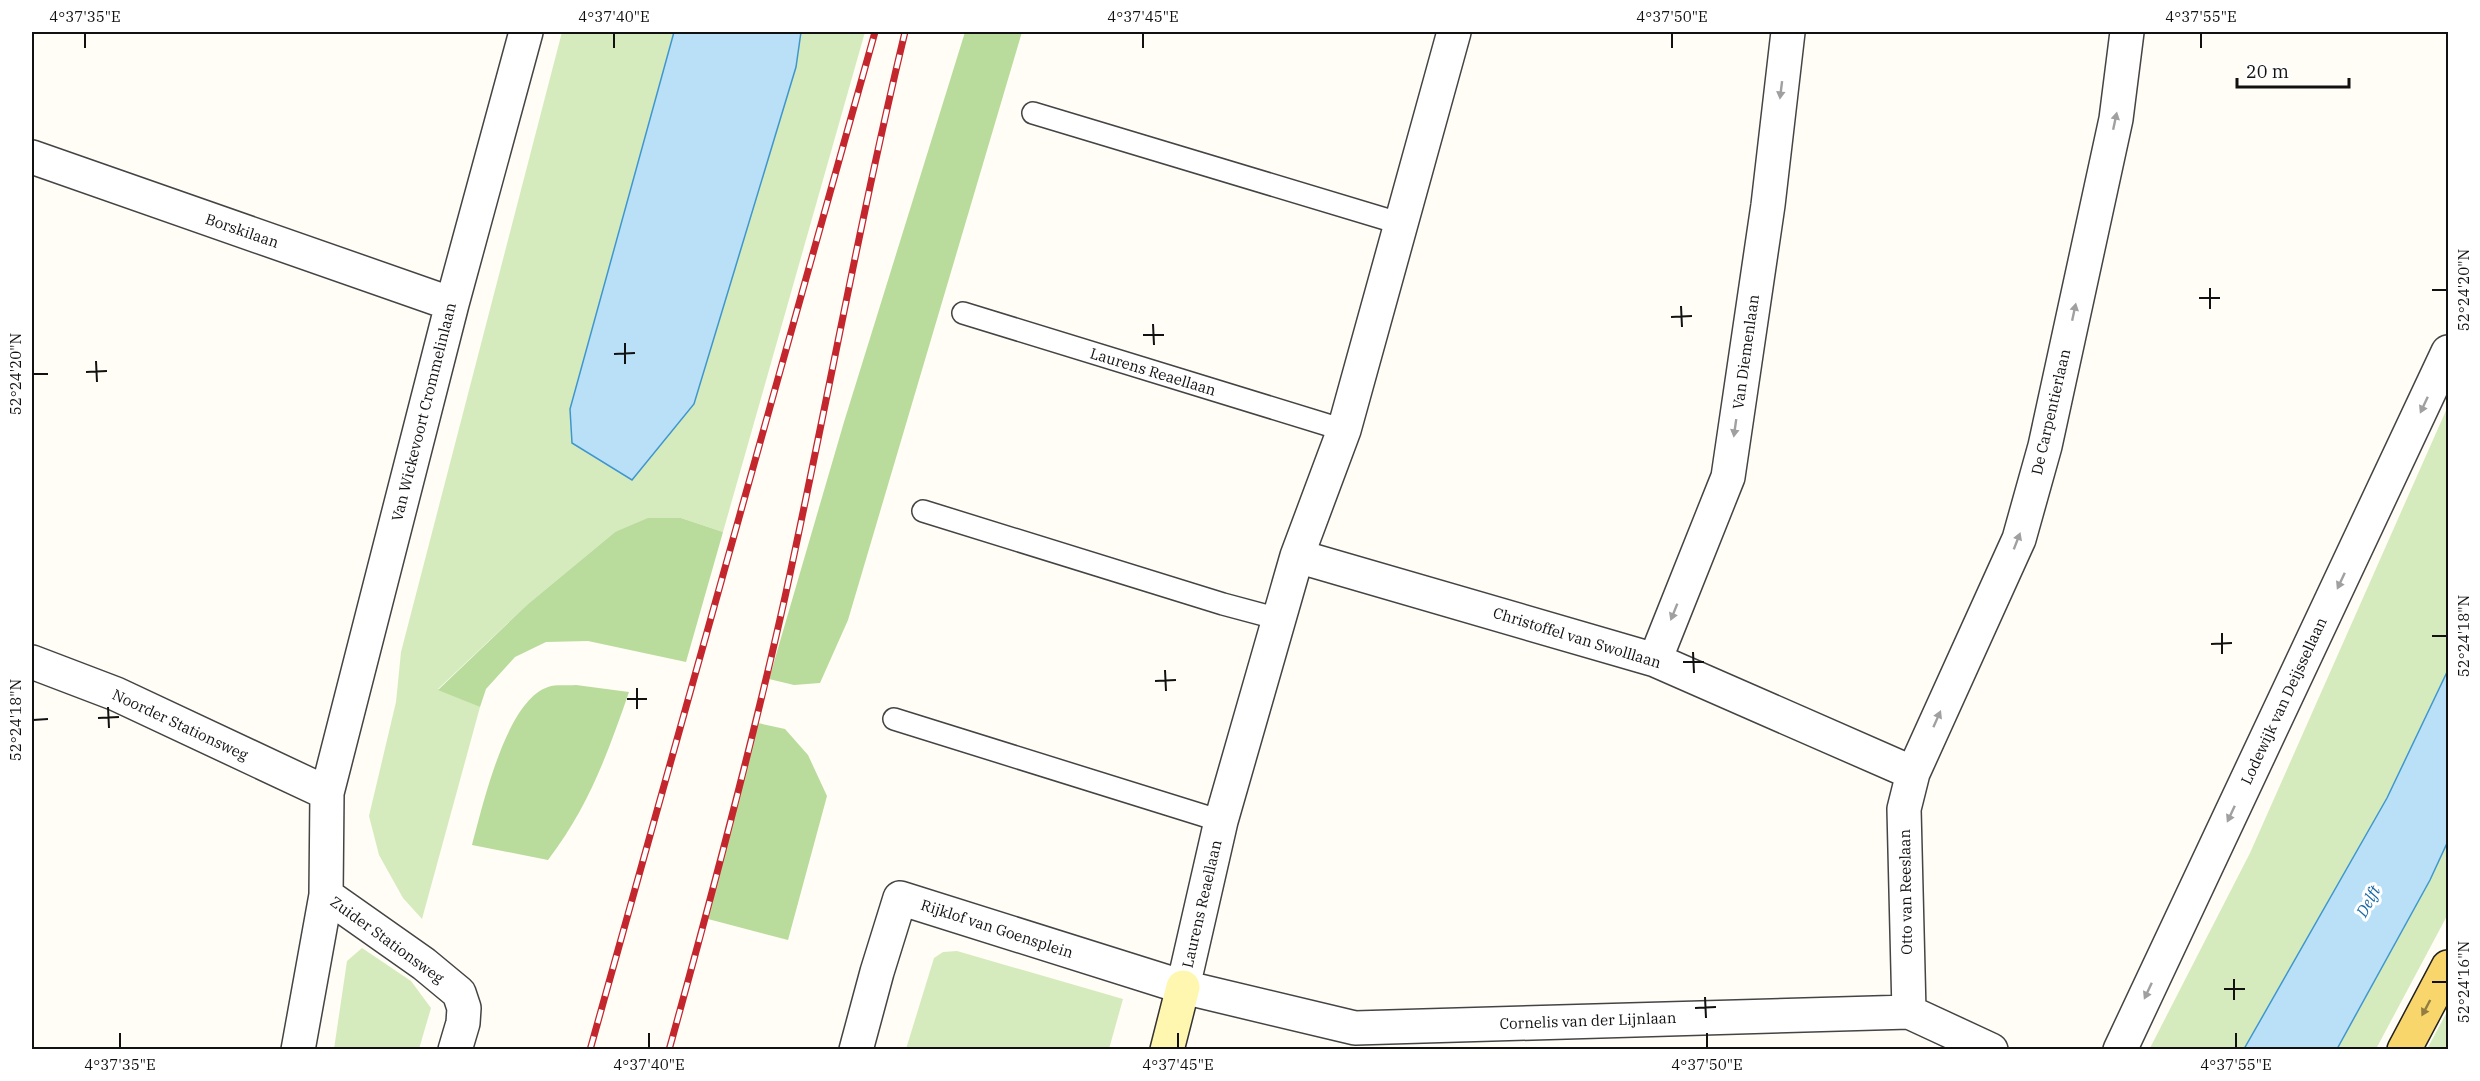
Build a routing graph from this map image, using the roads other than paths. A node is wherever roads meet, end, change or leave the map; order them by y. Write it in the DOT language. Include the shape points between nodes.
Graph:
graph roads {
  1 [pos="526,32"];
  2 [pos="1454,32"];
  3 [pos="1788,32"];
  4 [pos="2127,32"];
  5 [pos="1032,113"];
  6 [pos="32,157"];
  7 [pos="1402,225"];
  8 [pos="452,304"];
  9 [pos="963,313"];
  10 [pos="2448,352"];
  11 [pos="1344,430"];
  12 [pos="923,511"];
  13 [pos="1298,556"];
  14 [pos="1280,619"];
  15 [pos="1655,660"];
  16 [pos="32,662"];
  17 [pos="894,719"];
  18 [pos="1913,773"];
  19 [pos="327,793"];
  20 [pos="1221,820"];
  21 [pos="326,895"];
  22 [pos="2448,967"];
  23 [pos="1183,987"];
  24 [pos="1909,1012"];
  25 [pos="298,1050"];
  26 [pos="455,1050"];
  27 [pos="856,1050"];
  28 [pos="1167,1050"];
  29 [pos="1990,1050"];
  30 [pos="2120,1050"];
  31 [pos="2404,1050"];
  1 -- 8 [label="street, Van Wickevoort Crommelinlaan"];
  2 -- 7 [label="street, Laurens Reaellaan"];
  3 -- 15 [label="street, Van Diemenlaan, one-way" via="1768,205 1728,477"];
  18 -- 4 [label="street, De Carpentierlaan, one-way" via="2022,527 2045,446 2120,100"];
  5 -- 7 [label="lane"];
  6 -- 8 [label="street, Borskilaan"];
  7 -- 11 [label="street, Laurens Reaellaan"];
  8 -- 19 [label="street, Van Wickevoort Crommelinlaan"];
  9 -- 11 [label="lane, Laurens Reaellaan"];
  10 -- 30 [label="street, Lodewijk van Deijssellaan, one-way"];
  11 -- 13 [label="street, Laurens Reaellaan"];
  12 -- 14 [label="lane"];
  13 -- 14 [label="street, Laurens Reaellaan"];
  13 -- 15 [label="street, Christoffel van Swolllaan"];
  14 -- 20 [label="street, Laurens Reaellaan"];
  15 -- 18 [label="street, Christoffel van Swolllaan"];
  16 -- 19 [label="street, Noorder Stationsweg" via="116,694"];
  17 -- 20 [label="lane, Laurens Reaellaan"];
  18 -- 24 [label="street, Otto van Reeslaan" via="1904,809"];
  19 -- 21 [label="street, Zuider Stationsweg"];
  20 -- 23 [label="street, Laurens Reaellaan"];
  21 -- 25 [label="street, Zuider Stationsweg"];
  21 -- 26 [label="street, Zuider Stationsweg" via="459,993 463,1023"];
  22 -- 31 [label="main road, one-way"];
  23 -- 24 [label="street, Cornelis van der Lijnlaan" via="1355,1028"];
  23 -- 27 [label="street, Rijklof van Goensplein" via="900,898"];
  23 -- 28 [label="street"];
  24 -- 29 [label="street, Cornelis van der Lijnlaan"];
}
